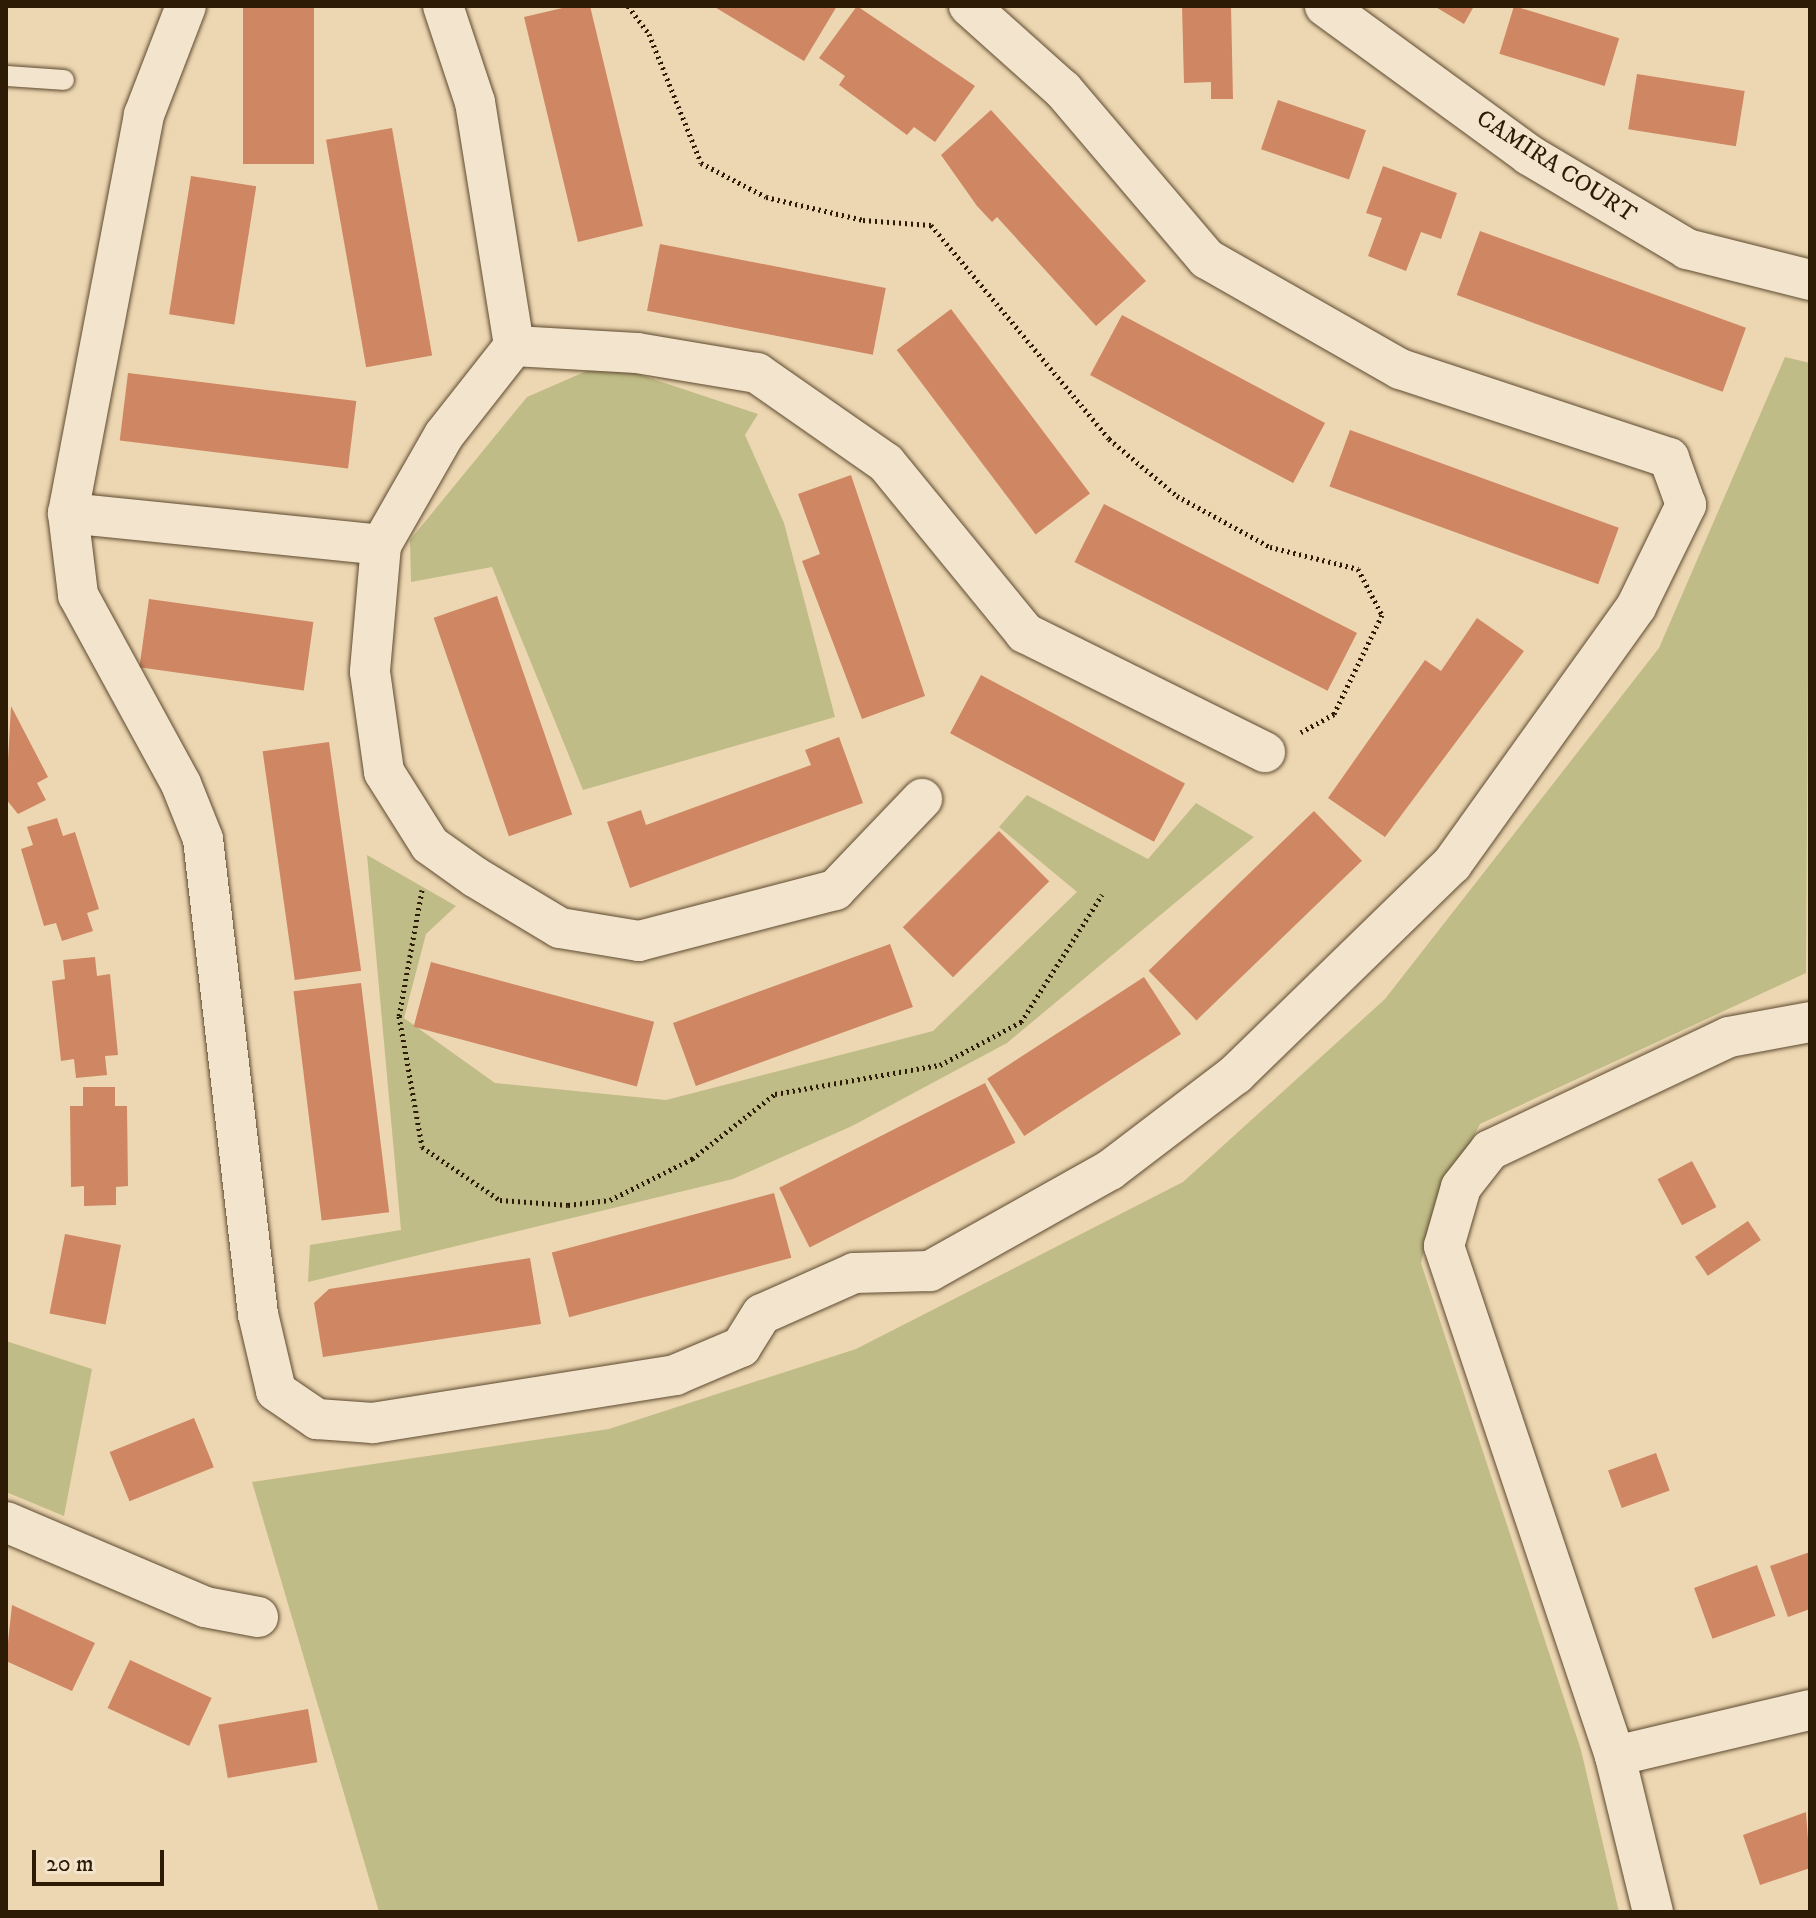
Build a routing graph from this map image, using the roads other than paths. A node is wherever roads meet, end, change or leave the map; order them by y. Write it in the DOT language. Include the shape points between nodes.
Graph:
graph roads {
  1 [pos="186,6"];
  2 [pos="443,6"];
  3 [pos="969,6"];
  4 [pos="1325,6"];
  5 [pos="6,76"];
  6 [pos="64,80"];
  7 [pos="1810,280"];
  8 [pos="514,346"];
  9 [pos="68,513"];
  10 [pos="381,545"];
  11 [pos="1265,752"];
  12 [pos="922,799"];
  13 [pos="1810,1022"];
  14 [pos="6,1522"];
  15 [pos="258,1617"];
  16 [pos="1810,1710"];
  17 [pos="1615,1756"];
  18 [pos="1653,1912"];
  1 -- 9 [label="street" via="144,115"];
  2 -- 8 [label="street" via="475,102"];
  3 -- 9 [label="street" via="1063,90 1207,259 1400,369 1669,458 1686,505 1636,607 1452,864 1247,1064 1110,1170 930,1271 854,1273 762,1314 741,1347 675,1375 373,1423 317,1419 276,1391 258,1314 203,839 181,784 78,595"];
  4 -- 7 [label="street, CAMIRA COURT" via="1529,155 1687,249"];
  5 -- 6 [label="lane"];
  8 -- 10 [label="street" via="444,435"];
  8 -- 11 [label="street" via="637,353 757,373 886,463 1025,633"];
  9 -- 10 [label="street"];
  10 -- 12 [label="street" via="370,672 384,772 430,845 560,928 639,941 835,890"];
  13 -- 17 [label="street" via="1729,1037 1490,1150 1461,1187 1444,1246"];
  14 -- 15 [label="street" via="205,1607"];
  16 -- 17 [label="street"];
  17 -- 18 [label="street"];
}
